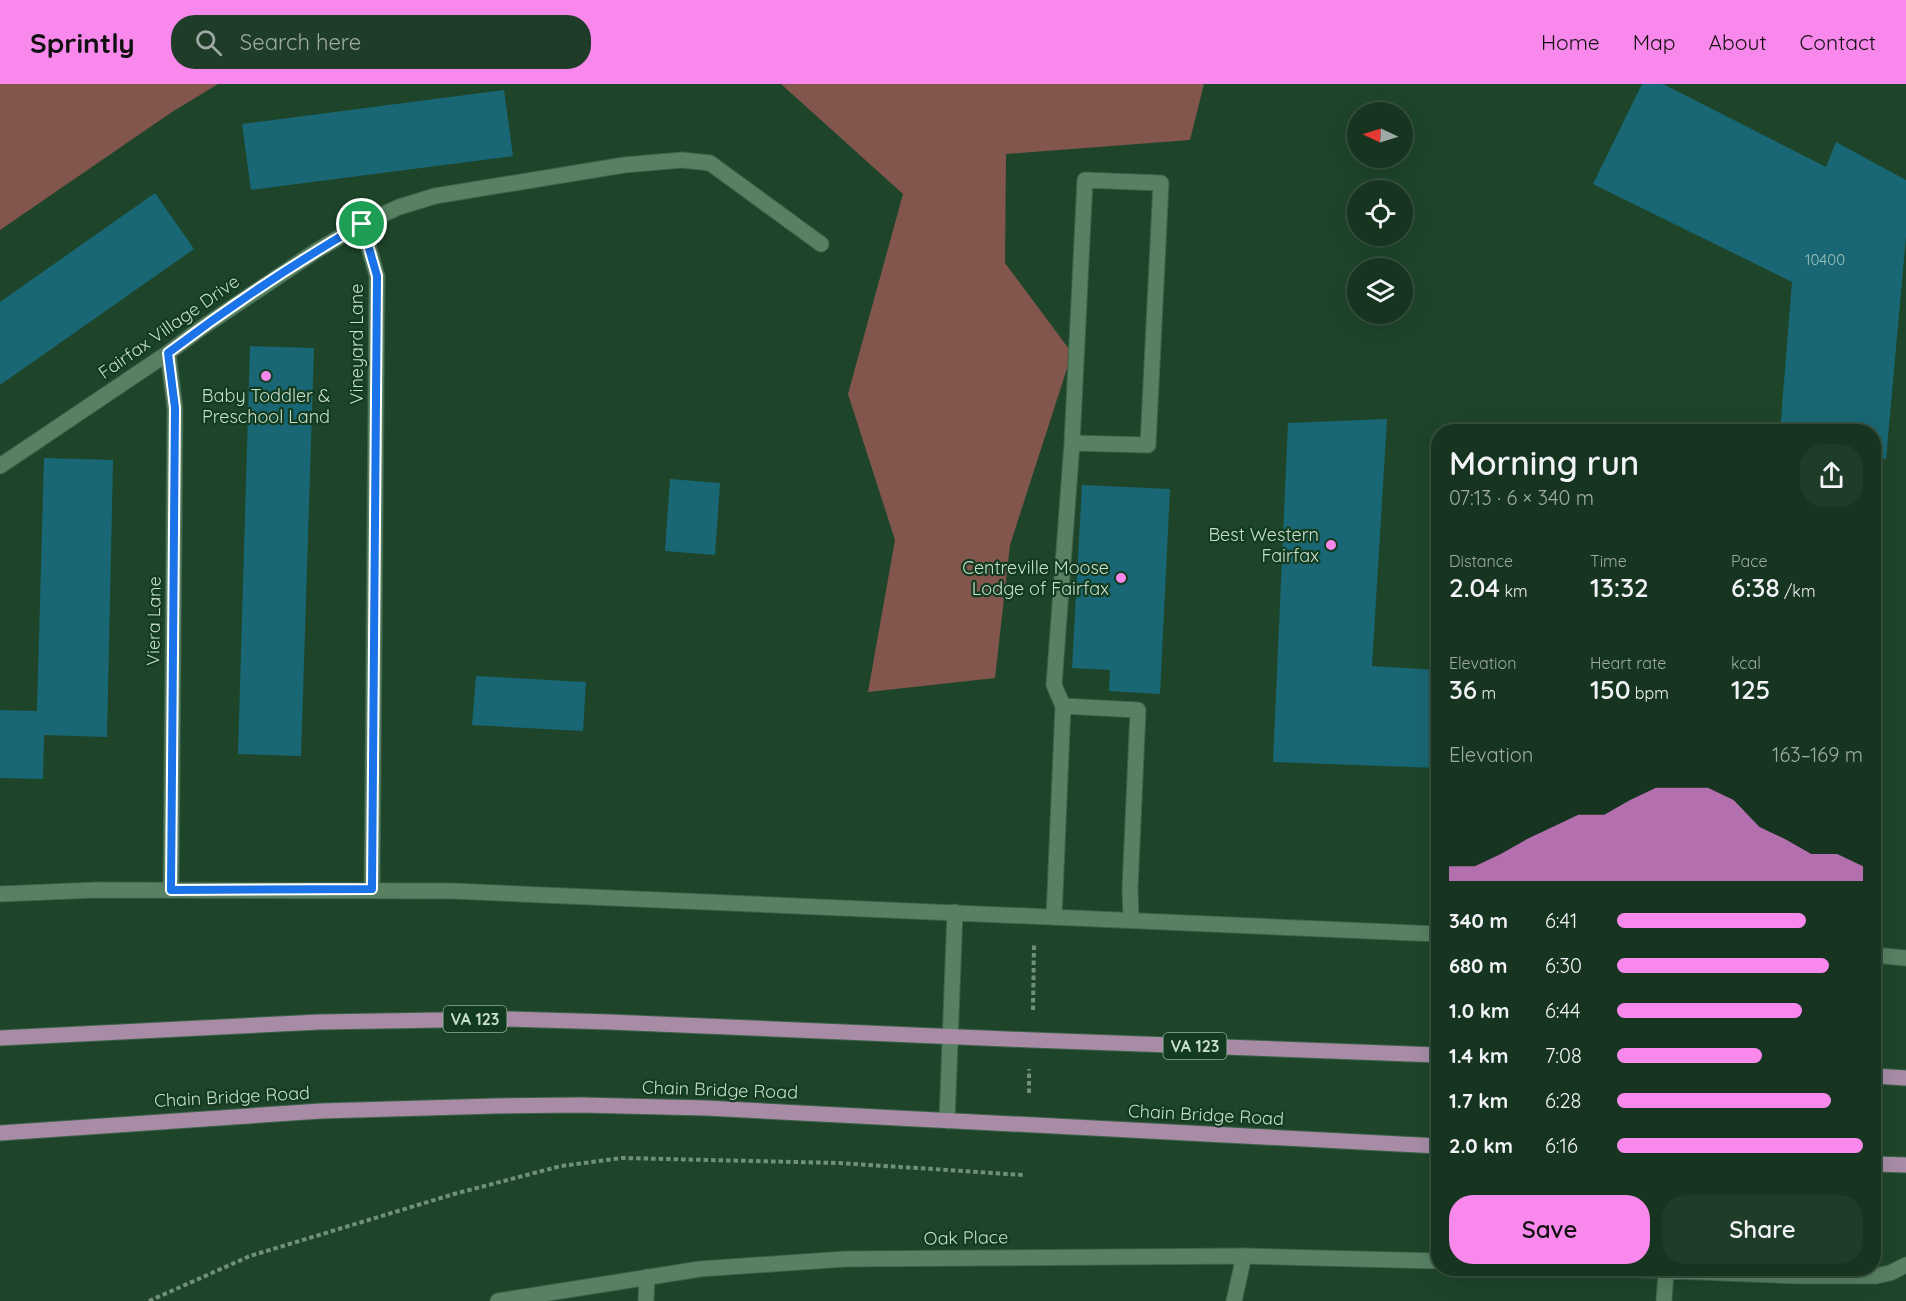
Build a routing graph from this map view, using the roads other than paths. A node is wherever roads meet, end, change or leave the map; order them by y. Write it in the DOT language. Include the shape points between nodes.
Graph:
graph roads {
  1 [pos="362,224"];
  2 [pos="821,244"];
  3 [pos="168,353"];
  4 [pos="1072,443"];
  5 [pos="0,466"];
  6 [pos="1063,706"];
  7 [pos="372,889"];
  8 [pos="171,890"];
  9 [pos="0,894"];
  10 [pos="955,912"];
  11 [pos="1054,917"];
  12 [pos="1131,920"];
  13 [pos="1431,934"];
  14 [pos="1881,956"];
  15 [pos="1906,958"];
  16 [pos="951,1036"];
  17 [pos="0,1038"];
  18 [pos="1431,1055"];
  19 [pos="1881,1076"];
  20 [pos="1906,1078"];
  21 [pos="947,1120"];
  22 [pos="0,1133"];
  23 [pos="1431,1146"];
  24 [pos="1881,1164"];
  25 [pos="1906,1165"];
  26 [pos="1244,1256"];
  27 [pos="1431,1261"];
  28 [pos="1906,1265"];
  29 [pos="1881,1275"];
  30 [pos="1666,1276"];
  31 [pos="647,1277"];
  32 [pos="498,1301"];
  33 [pos="646,1301"];
  34 [pos="1234,1301"];
  35 [pos="1664,1301"];
  1 -- 2 [label="street" via="435,195 624,165 682,160 710,163"];
  1 -- 3 [label="street, Fairfax Village Drive" via="315,251"];
  1 -- 7 [label="street, Vineyard Lane" via="377,276"];
  3 -- 5 [label="street, Fairfax Village Drive"];
  3 -- 8 [label="street, Viera Lane" via="175,408"];
  4 -- 4 [label="street" via="1085,180 1161,183 1148,445"];
  4 -- 6 [label="street" via="1054,685"];
  6 -- 11 [label="street"];
  6 -- 12 [label="street" via="1138,710"];
  7 -- 8 [label="street"];
  7 -- 10 [label="street"];
  8 -- 9 [label="street"];
  10 -- 11 [label="street"];
  10 -- 16 [label="street"];
  11 -- 12 [label="street"];
  12 -- 13 [label="street"];
  14 -- 15 [label="street"];
  16 -- 17 [label="main road, VA 123" via="448,1019"];
  16 -- 18 [label="main road, VA 123"];
  16 -- 21 [label="street"];
  19 -- 20 [label="main road"];
  21 -- 22 [label="main road, Chain Bridge Road" via="706,1108 495,1106 309,1112"];
  21 -- 23 [label="main road, Chain Bridge Road"];
  24 -- 25 [label="main road"];
  26 -- 27 [label="street, Oak Place"];
  26 -- 31 [label="street, Oak Place" via="844,1258"];
  26 -- 34 [label="street"];
  28 -- 29 [label="street"];
  30 -- 35 [label="street"];
  31 -- 32 [label="street, Oak Place"];
  31 -- 33 [label="street"];
}
